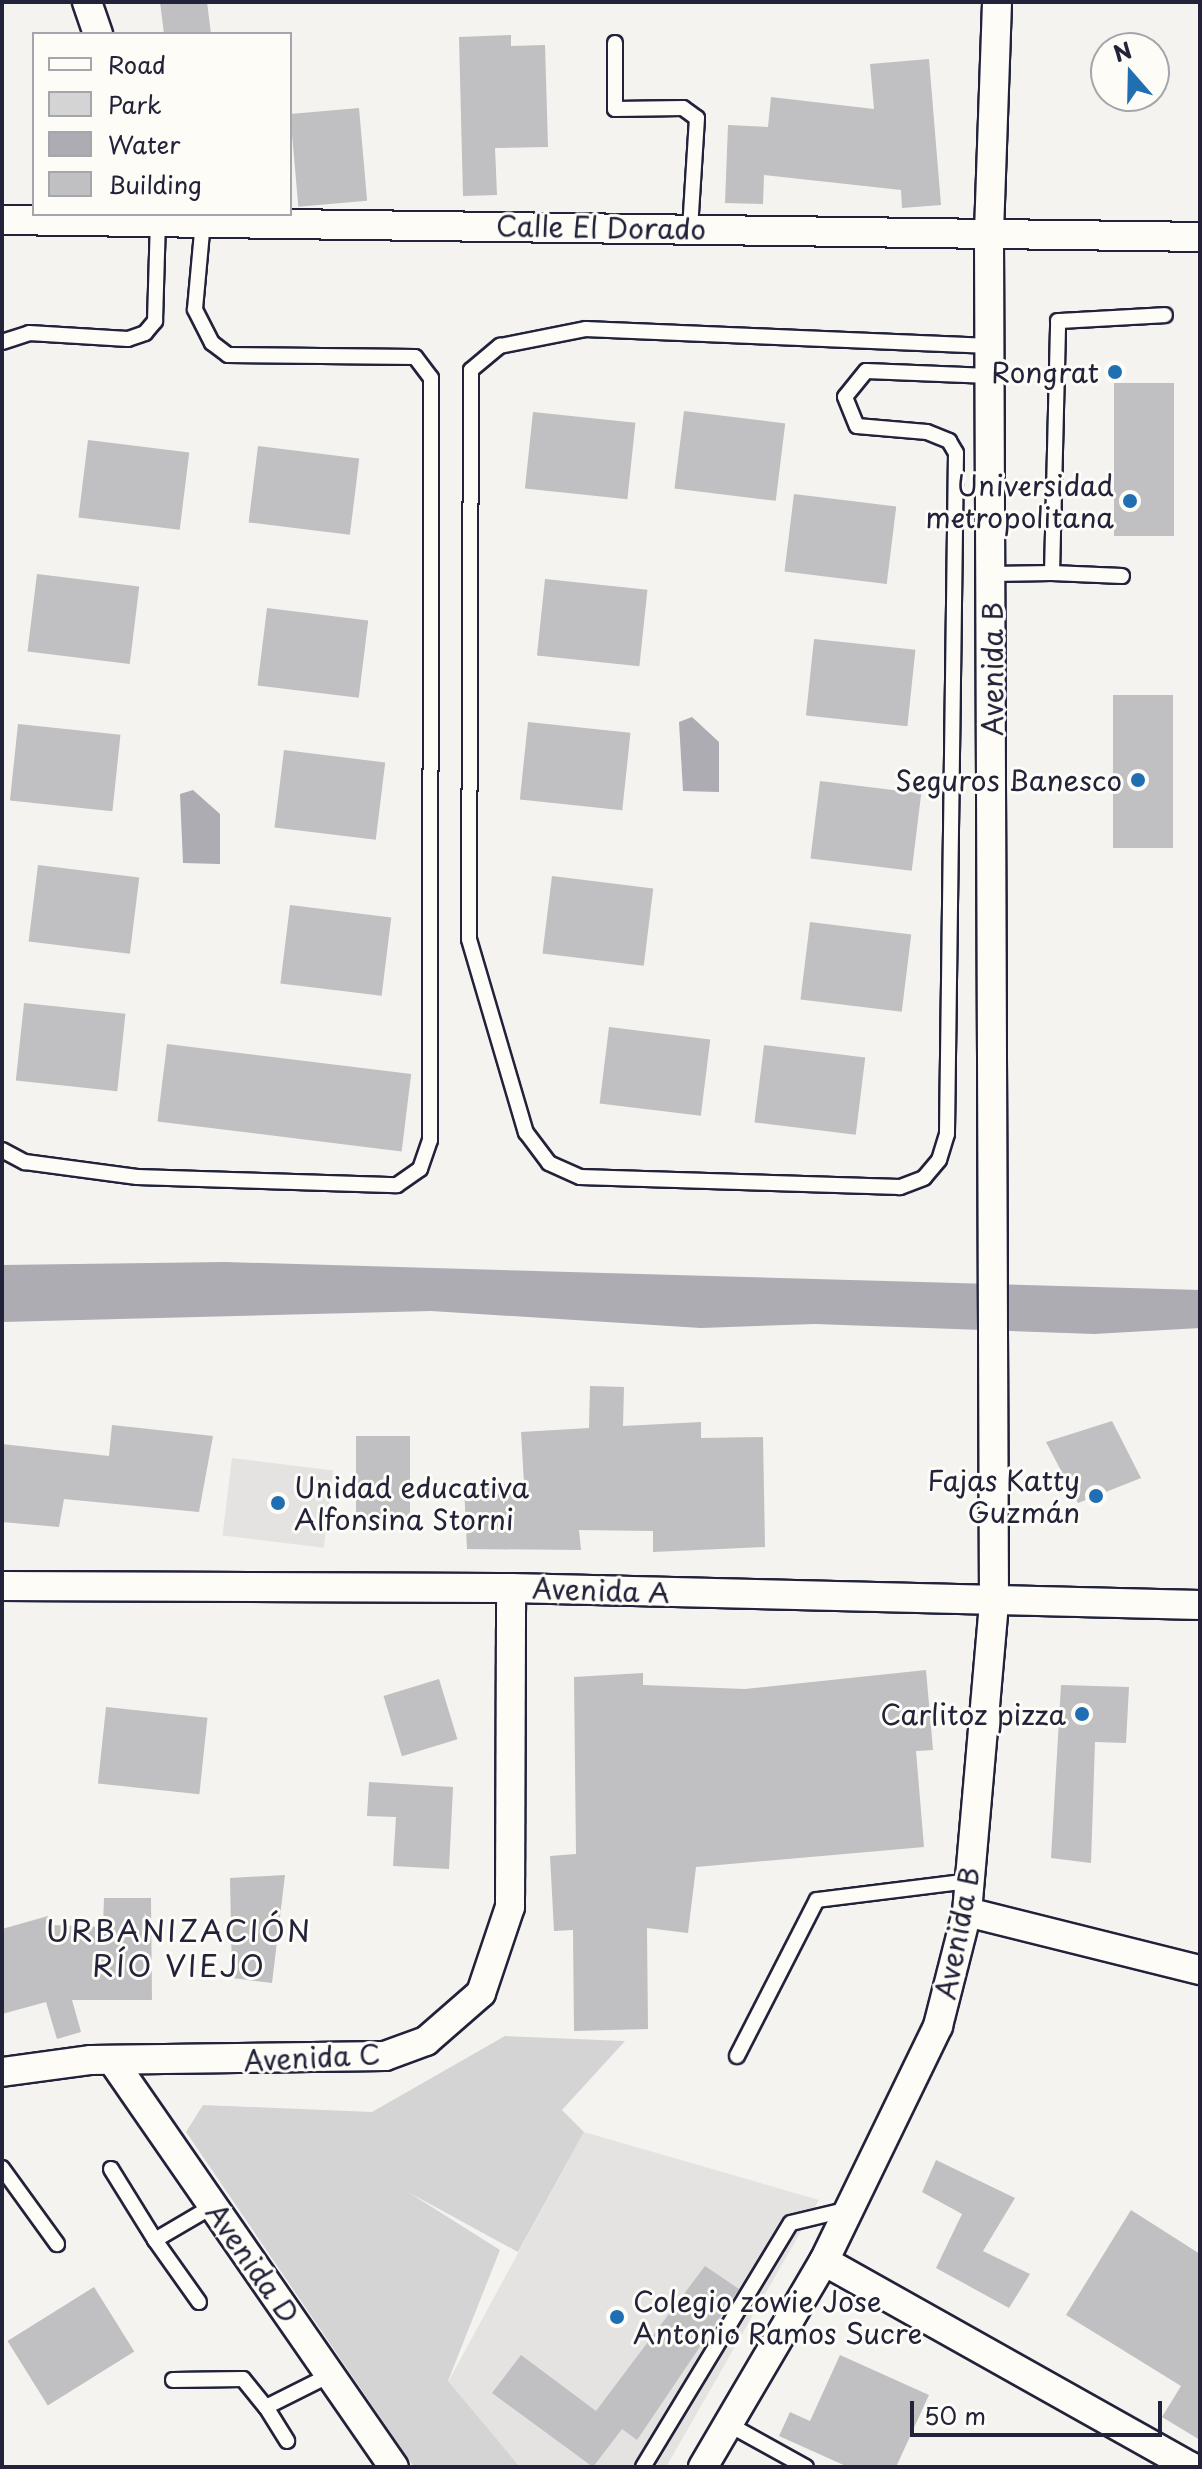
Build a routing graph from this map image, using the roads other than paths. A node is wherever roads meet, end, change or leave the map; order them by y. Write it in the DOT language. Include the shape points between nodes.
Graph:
graph roads {
  1 [pos="87,2"];
  2 [pos="997,2"];
  3 [pos="97,32"];
  4 [pos="615,43"];
  5 [pos="161,219"];
  6 [pos="2,220"];
  7 [pos="203,221"];
  8 [pos="690,228"];
  9 [pos="989,232"];
  10 [pos="1200,237"];
  11 [pos="1165,315"];
  12 [pos="2,342"];
  13 [pos="990,346"];
  14 [pos="990,376"];
  15 [pos="1052,573"];
  16 [pos="991,574"];
  17 [pos="1122,576"];
  18 [pos="2,1150"];
  19 [pos="2,1586"];
  20 [pos="511,1588"];
  21 [pos="994,1603"];
  22 [pos="1200,1605"];
  23 [pos="970,1881"];
  24 [pos="967,1912"];
  25 [pos="1200,1970"];
  26 [pos="737,2056"];
  27 [pos="112,2060"];
  28 [pos="2,2072"];
  29 [pos="2,2168"];
  30 [pos="111,2169"];
  31 [pos="213,2206"];
  32 [pos="850,2209"];
  33 [pos="155,2240"];
  34 [pos="57,2244"];
  35 [pos="824,2261"];
  36 [pos="199,2302"];
  37 [pos="330,2375"];
  38 [pos="173,2380"];
  39 [pos="266,2407"];
  40 [pos="728,2424"];
  41 [pos="287,2441"];
  42 [pos="394,2467"];
  43 [pos="643,2467"];
  44 [pos="703,2467"];
  45 [pos="806,2467"];
  46 [pos="1191,2467"];
  1 -- 3 [label="street"];
  2 -- 9 [label="street, Avenida B"];
  4 -- 8 [label="lane" via="615,109 683,108 697,118"];
  5 -- 6 [label="street, Calle El Dorado"];
  5 -- 7 [label="street, Calle El Dorado"];
  5 -- 12 [label="lane" via="155,321 145,333 128,339 29,333"];
  7 -- 8 [label="street, Calle El Dorado"];
  7 -- 18 [label="lane" via="195,309 212,343 228,355 415,357 431,378 427,1150 412,1179 397,1185 137,1177 25,1162"];
  8 -- 9 [label="street, Calle El Dorado"];
  9 -- 10 [label="street, Calle El Dorado"];
  9 -- 13 [label="street, Avenida B"];
  11 -- 15 [label="lane" via="1065,315 1058,321"];
  13 -- 14 [label="street, Avenida B"];
  13 -- 14 [label="lane" via="586,329 512,342 471,370 469,939 526,1133 549,1163 580,1177 900,1187 924,1178 939,1160 947,1134 956,453 949,441 927,432 857,426 845,397 866,371"];
  14 -- 16 [label="street, Avenida B"];
  15 -- 16 [label="lane"];
  15 -- 17 [label="lane"];
  16 -- 21 [label="street, Avenida B"];
  19 -- 20 [label="street, Avenida A"];
  20 -- 21 [label="street, Avenida A"];
  20 -- 27 [label="street, Avenida C" via="510,1907 481,1993 426,2041 385,2056"];
  21 -- 22 [label="street, Avenida A"];
  21 -- 23 [label="street, Avenida B"];
  23 -- 24 [label="street, Avenida B"];
  23 -- 26 [label="lane" via="817,1900"];
  24 -- 25 [label="street"];
  24 -- 32 [label="street, Avenida B" via="938,2026"];
  27 -- 28 [label="street, Avenida C"];
  27 -- 31 [label="street, Avenida D"];
  29 -- 34 [label="lane"];
  30 -- 33 [label="lane"];
  31 -- 33 [label="lane"];
  31 -- 37 [label="street, Avenida D"];
  32 -- 35 [label="street, Avenida B"];
  32 -- 43 [label="lane" via="791,2223"];
  33 -- 36 [label="lane"];
  35 -- 40 [label="street, Avenida B"];
  35 -- 46 [label="street"];
  37 -- 39 [label="lane"];
  37 -- 42 [label="street, Avenida D"];
  38 -- 39 [label="lane" via="243,2379"];
  39 -- 41 [label="lane"];
  40 -- 44 [label="street, Avenida B"];
  40 -- 45 [label="lane"];
}
